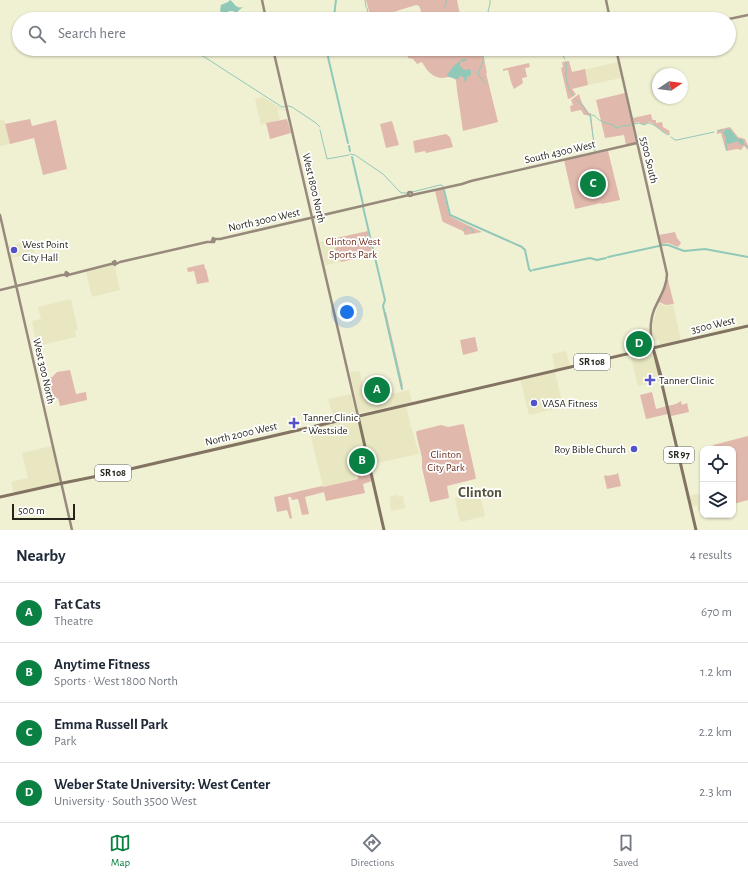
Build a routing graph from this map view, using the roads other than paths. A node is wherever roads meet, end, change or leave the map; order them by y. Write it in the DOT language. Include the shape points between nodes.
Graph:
graph roads {
  1 [pos="262,0"];
  2 [pos="606,0"];
  3 [pos="265,12"];
  4 [pos="609,12"];
  5 [pos="748,15"];
  6 [pos="736,18"];
  7 [pos="275,56"];
  8 [pos="618,56"];
  9 [pos="637,143"];
  10 [pos="487,177"];
  11 [pos="0,215"];
  12 [pos="312,218"];
  13 [pos="16,286"];
  14 [pos="0,290"];
  15 [pos="748,326"];
  16 [pos="653,348"];
  17 [pos="358,416"];
  18 [pos="62,483"];
  19 [pos="0,497"];
  20 [pos="72,530"];
  21 [pos="384,530"];
  22 [pos="696,530"];
  1 -- 3 [label="main road"];
  2 -- 4 [label="main road"];
  5 -- 6 [label="main road"];
  7 -- 12 [label="main road, West 1800 North"];
  8 -- 9 [label="main road, 5500 South / SR 97"];
  9 -- 10 [label="main road, South 4300 West"];
  9 -- 16 [label="main road, 5500 South / SR 97" via="666,274 666,283 651,321"];
  10 -- 12 [label="main road, North 3000 West"];
  11 -- 13 [label="main road, West 300 North"];
  12 -- 13 [label="main road, North 3000 West"];
  12 -- 17 [label="main road, West 1800 North"];
  13 -- 14 [label="main road, North 3000 West"];
  13 -- 18 [label="main road, West 300 North"];
  15 -- 16 [label="main road, 3500 West / SR 108"];
  16 -- 17 [label="main road, North 2000 West / SR 108"];
  16 -- 22 [label="main road, SR 97"];
  17 -- 18 [label="main road, North 2000 West / SR 108"];
  17 -- 21 [label="main road, West 1800 North"];
  18 -- 19 [label="main road, North 2000 West / SR 108"];
  18 -- 20 [label="main road, West 300 North"];
}
